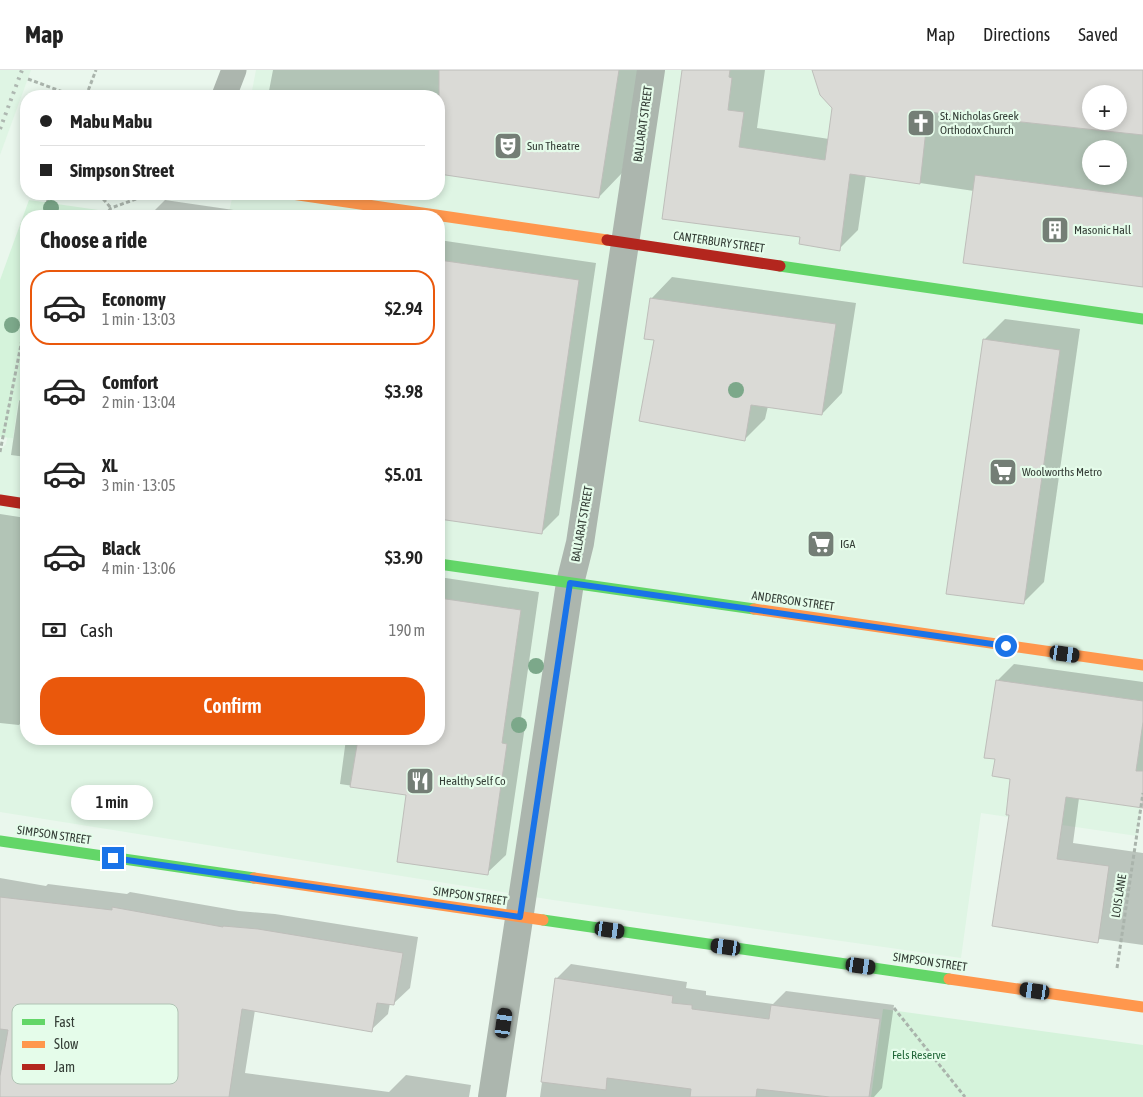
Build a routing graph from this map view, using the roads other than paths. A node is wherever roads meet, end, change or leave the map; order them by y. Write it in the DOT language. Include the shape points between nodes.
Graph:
graph roads {
  1 [pos="234,70"];
  2 [pos="651,70"];
  3 [pos="226,90"];
  4 [pos="334,200"];
  5 [pos="403,210"];
  6 [pos="445,216"];
  7 [pos="625,242"];
  8 [pos="1143,319"];
  9 [pos="0,500"];
  10 [pos="20,503"];
  11 [pos="445,565"];
  12 [pos="570,583"];
  13 [pos="1143,665"];
  14 [pos="0,841"];
  15 [pos="520,917"];
  16 [pos="1143,1007"];
  17 [pos="492,1097"];
  1 -- 3 [label="lane"];
  2 -- 7 [label="street, BALLARAT STREET"];
  4 -- 5 [label="street, CANTERBURY STREET"];
  6 -- 7 [label="street, CANTERBURY STREET"];
  7 -- 8 [label="street, CANTERBURY STREET"];
  7 -- 12 [label="street, BALLARAT STREET" via="579,550"];
  9 -- 10 [label="street"];
  11 -- 12 [label="street, ANDERSON STREET"];
  12 -- 13 [label="street, ANDERSON STREET"];
  12 -- 15 [label="street, BALLARAT STREET"];
  14 -- 15 [label="street, SIMPSON STREET"];
  15 -- 16 [label="street, SIMPSON STREET"];
  15 -- 17 [label="street, BALLARAT STREET"];
}
